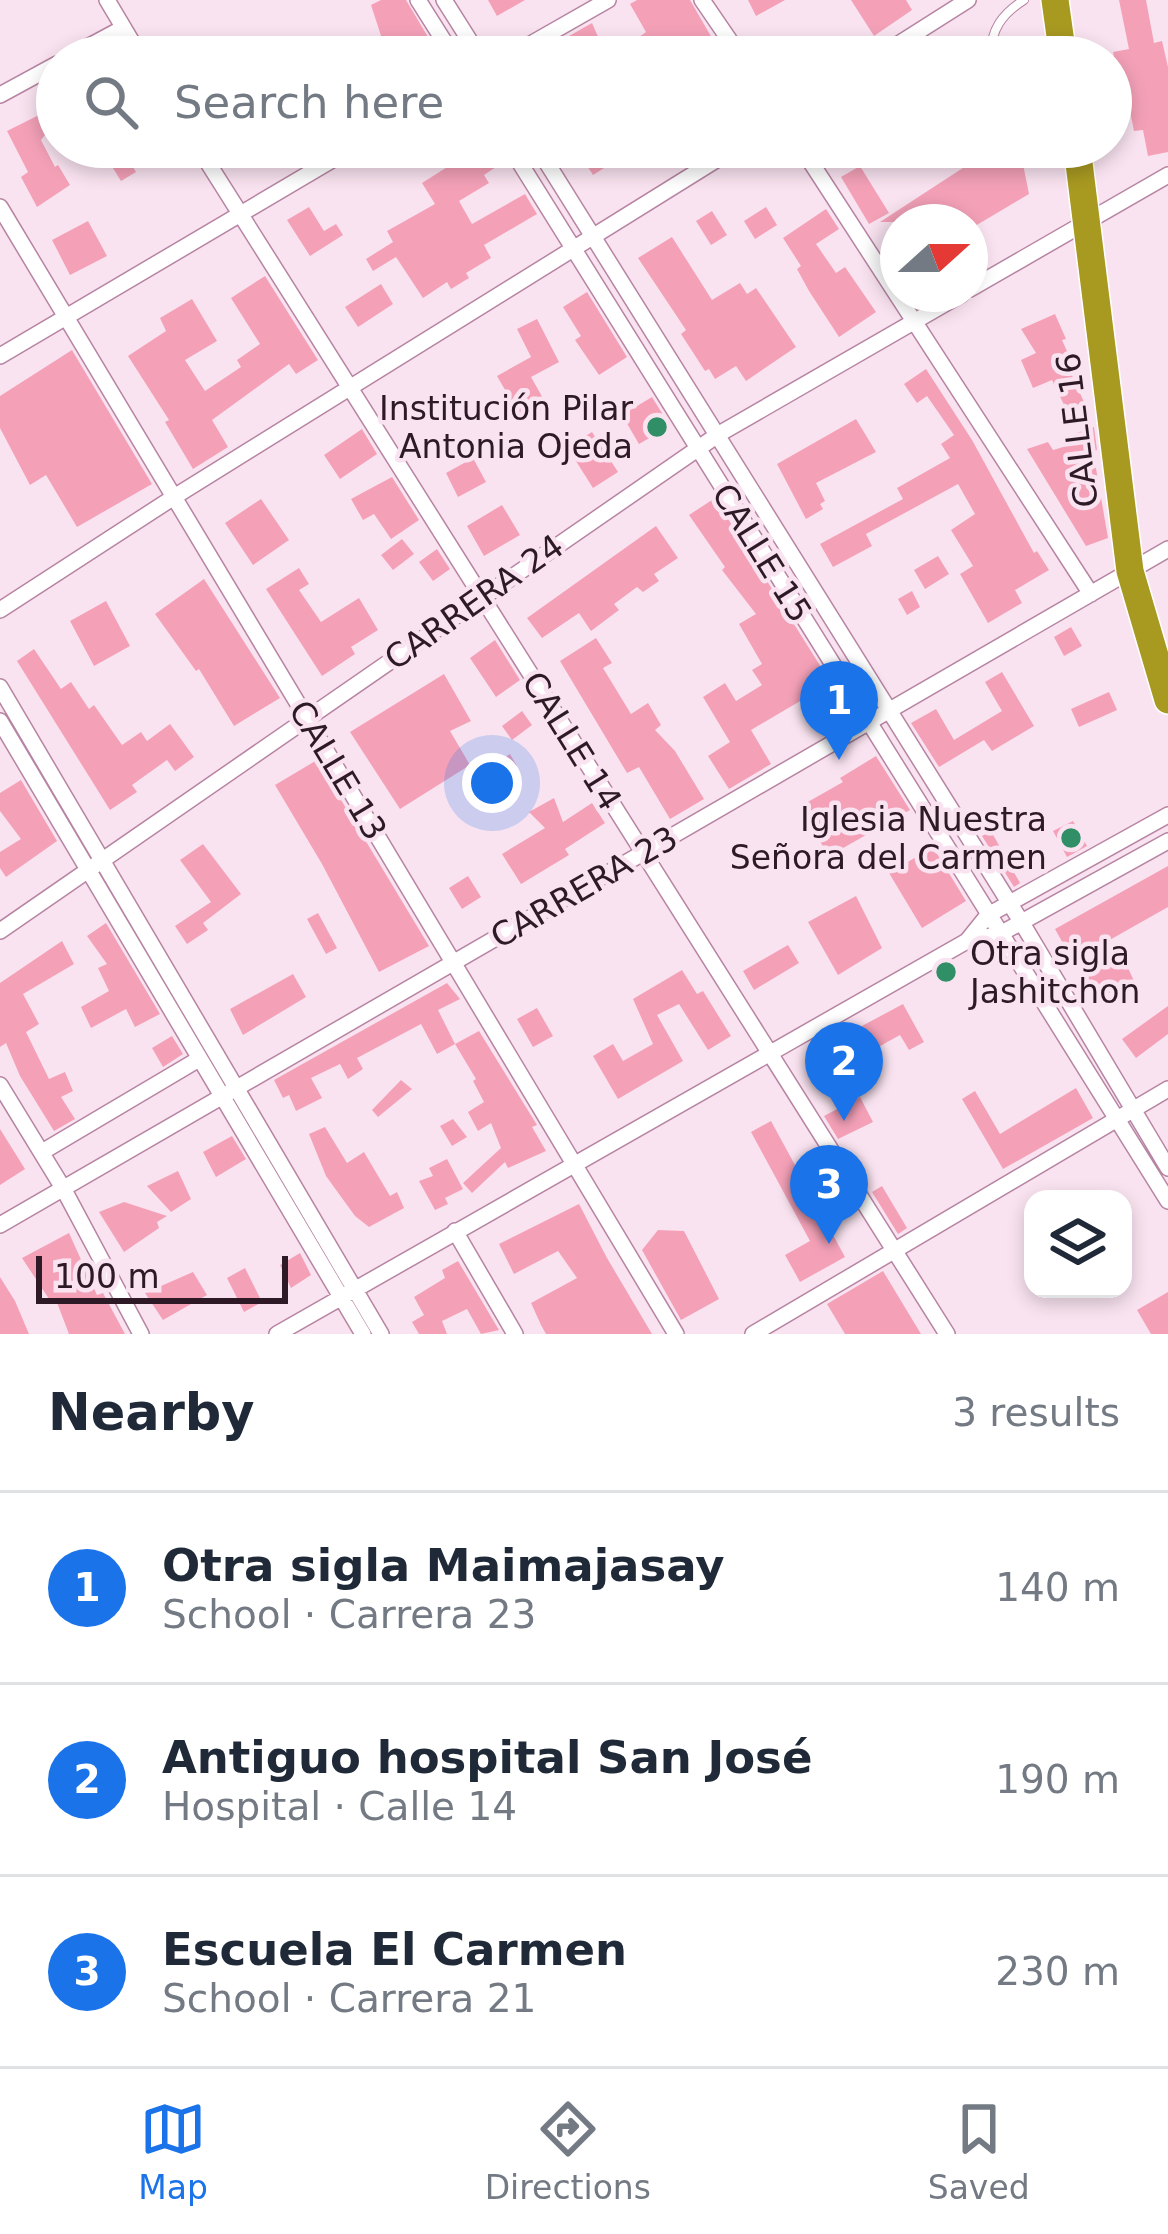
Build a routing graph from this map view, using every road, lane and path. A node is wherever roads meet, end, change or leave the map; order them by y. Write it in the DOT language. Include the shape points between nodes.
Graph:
graph roads {
  1 [pos="107,0"];
  2 [pos="418,0"];
  3 [pos="444,0"];
  4 [pos="608,0"];
  5 [pos="702,0"];
  6 [pos="968,0"];
  7 [pos="1024,0"];
  8 [pos="1054,0"];
  9 [pos="123,28"];
  10 [pos="108,36"];
  11 [pos="128,36"];
  12 [pos="441,36"];
  13 [pos="467,36"];
  14 [pos="545,36"];
  15 [pos="727,36"];
  16 [pos="911,36"];
  17 [pos="992,36"];
  18 [pos="1060,36"];
  19 [pos="36,75"];
  20 [pos="0,95"];
  21 [pos="211,168"];
  22 [pos="318,168"];
  23 [pos="523,168"];
  24 [pos="550,168"];
  25 [pos="704,168"];
  26 [pos="814,168"];
  27 [pos="1080,168"];
  28 [pos="1168,175"];
  29 [pos="0,207"];
  30 [pos="240,214"];
  31 [pos="1088,221"];
  32 [pos="594,239"];
  33 [pos="575,251"];
  34 [pos="988,279"];
  35 [pos="930,312"];
  36 [pos="67,318"];
  37 [pos="913,322"];
  38 [pos="0,356"];
  39 [pos="350,389"];
  40 [pos="719,434"];
  41 [pos="698,449"];
  42 [pos="174,497"];
  43 [pos="1168,549"];
  44 [pos="1130,571"];
  45 [pos="1090,594"];
  46 [pos="481,596"];
  47 [pos="0,610"];
  48 [pos="0,687"];
  49 [pos="1168,700"];
  50 [pos="887,712"];
  51 [pos="307,718"];
  52 [pos="0,722"];
  53 [pos="867,723"];
  54 [pos="1168,815"];
  55 [pos="1168,841"];
  56 [pos="643,853"];
  57 [pos="95,865"];
  58 [pos="1009,904"];
  59 [pos="988,915"];
  60 [pos="1022,923"];
  61 [pos="0,931"];
  62 [pos="1000,934"];
  63 [pos="967,941"];
  64 [pos="454,963"];
  65 [pos="770,1054"];
  66 [pos="199,1060"];
  67 [pos="0,1085"];
  68 [pos="1168,1089"];
  69 [pos="229,1092"];
  70 [pos="1123,1115"];
  71 [pos="42,1152"];
  72 [pos="574,1164"];
  73 [pos="1168,1168"];
  74 [pos="63,1189"];
  75 [pos="1168,1201"];
  76 [pos="0,1225"];
  77 [pos="455,1231"];
  78 [pos="895,1252"];
  79 [pos="347,1293"];
  80 [pos="141,1334"];
  81 [pos="277,1334"];
  82 [pos="363,1334"];
  83 [pos="381,1334"];
  84 [pos="515,1334"];
  85 [pos="676,1334"];
  86 [pos="753,1334"];
  87 [pos="946,1334"];
  1 -- 9 [label="street"];
  2 -- 12 [label="street"];
  3 -- 13 [label="street"];
  4 -- 14 [label="street"];
  5 -- 15 [label="street"];
  6 -- 16 [label="street"];
  7 -- 17 [label="lane" via="1005,12"];
  8 -- 18 [label="highway"];
  9 -- 10 [label="street"];
  9 -- 11 [label="street"];
  19 -- 20 [label="street"];
  21 -- 30 [label="street, CALLE 14"];
  22 -- 30 [label="street"];
  23 -- 33 [label="street, CALLE 15"];
  24 -- 32 [label="street, CALLE 15"];
  25 -- 32 [label="street"];
  26 -- 37 [label="street"];
  27 -- 31 [label="highway, CALLE 16"];
  28 -- 31 [label="street"];
  29 -- 36 [label="street, CALLE 13"];
  30 -- 36 [label="street"];
  30 -- 39 [label="street, CALLE 14"];
  31 -- 34 [label="street"];
  31 -- 44 [label="highway, CALLE 16"];
  32 -- 33 [label="street"];
  32 -- 40 [label="street, CALLE 15"];
  33 -- 39 [label="street"];
  33 -- 41 [label="street, CALLE 15"];
  35 -- 37 [label="street, CARRERA 24"];
  36 -- 38 [label="street"];
  36 -- 42 [label="street, CALLE 13"];
  37 -- 40 [label="street, CARRERA 24"];
  37 -- 45 [label="street"];
  39 -- 42 [label="street"];
  39 -- 46 [label="street, CALLE 14"];
  40 -- 41 [label="street, CARRERA 24"];
  40 -- 50 [label="street, CALLE 15"];
  41 -- 46 [label="street, CARRERA 24"];
  41 -- 53 [label="street, CALLE 15"];
  42 -- 47 [label="street"];
  42 -- 51 [label="street, CALLE 13"];
  43 -- 44 [label="street, CARRERA 23"];
  44 -- 45 [label="street, CARRERA 23"];
  44 -- 49 [label="highway, CALLE 16"];
  45 -- 50 [label="street, CARRERA 23"];
  46 -- 51 [label="street, CARRERA 24"];
  46 -- 56 [label="street, CALLE 14"];
  48 -- 57 [label="street"];
  50 -- 53 [label="street, CARRERA 23"];
  50 -- 58 [label="street, CALLE 15"];
  51 -- 57 [label="street, CARRERA 24"];
  51 -- 64 [label="street, CALLE 13"];
  52 -- 57 [label="street"];
  53 -- 56 [label="street, CARRERA 23"];
  53 -- 59 [label="street, CALLE 15"];
  54 -- 58 [label="street"];
  55 -- 60 [label="street"];
  56 -- 64 [label="street, CARRERA 23"];
  56 -- 65 [label="street, CALLE 14"];
  57 -- 61 [label="street, CARRERA 24"];
  57 -- 66 [label="street"];
  57 -- 69 [label="street"];
  58 -- 59 [label="street"];
  58 -- 60 [label="street, CALLE 15"];
  59 -- 62 [label="street, CALLE 15"];
  59 -- 63 [label="street"];
  60 -- 62 [label="street"];
  60 -- 70 [label="street, CALLE 15"];
  62 -- 63 [label="street"];
  62 -- 70 [label="street, CALLE 15"];
  63 -- 65 [label="street"];
  64 -- 69 [label="street, CARRERA 23"];
  64 -- 72 [label="street, CALLE 13"];
  65 -- 72 [label="street"];
  65 -- 78 [label="street, CALLE 14"];
  66 -- 69 [label="street"];
  66 -- 71 [label="street"];
  67 -- 71 [label="street"];
  68 -- 70 [label="street"];
  69 -- 74 [label="street, CARRERA 23"];
  69 -- 79 [label="street"];
  70 -- 73 [label="street, CALLE 15"];
  70 -- 75 [label="street, CALLE 15"];
  70 -- 78 [label="street"];
  71 -- 74 [label="street"];
  72 -- 77 [label="street"];
  72 -- 85 [label="street, CALLE 13"];
  74 -- 76 [label="street, CARRERA 23"];
  74 -- 80 [label="street"];
  77 -- 79 [label="street"];
  77 -- 84 [label="street"];
  78 -- 86 [label="street"];
  78 -- 87 [label="street, CALLE 14"];
  79 -- 81 [label="street"];
  79 -- 82 [label="street"];
  79 -- 83 [label="street"];
}
